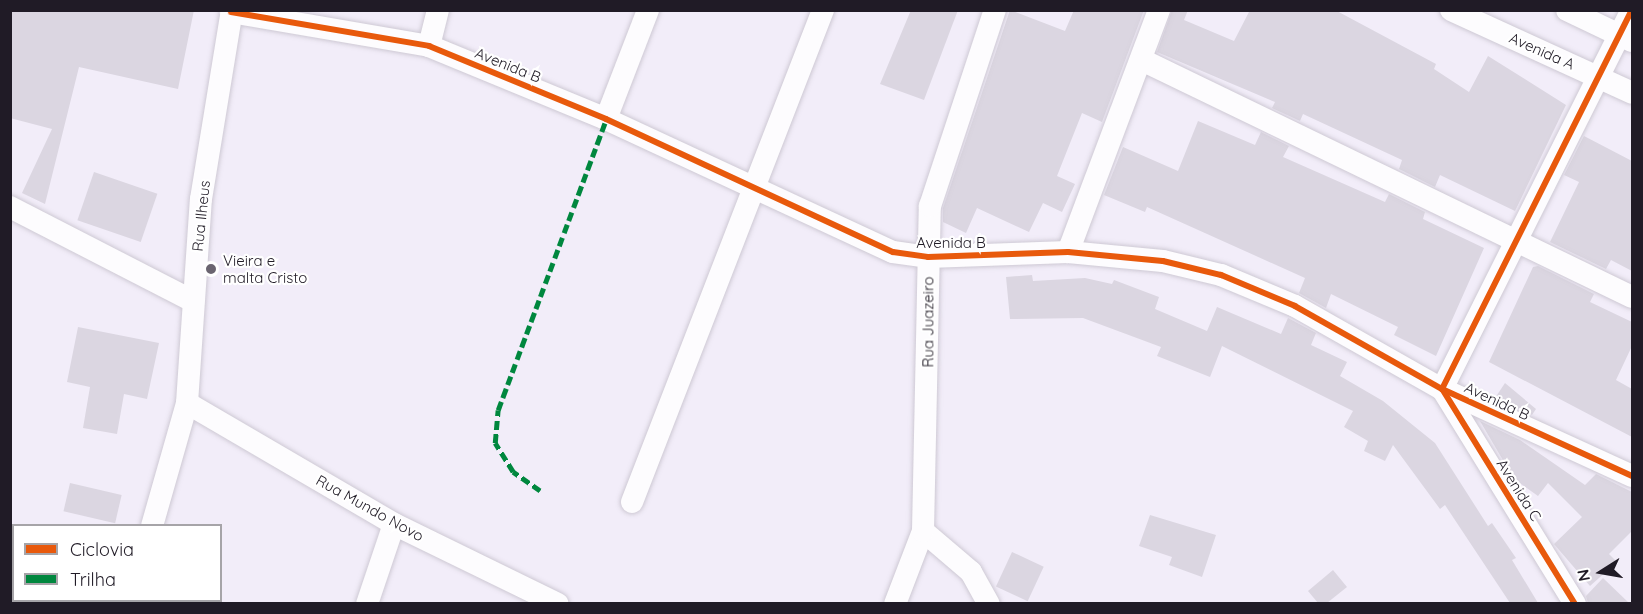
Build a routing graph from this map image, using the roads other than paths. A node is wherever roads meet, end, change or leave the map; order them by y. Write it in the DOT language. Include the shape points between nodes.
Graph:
graph roads {
  1 [pos="438,10"];
  2 [pos="648,10"];
  3 [pos="822,10"];
  4 [pos="995,10"];
  5 [pos="1159,10"];
  6 [pos="1567,10"];
  7 [pos="1632,10"];
  8 [pos="232,11"];
  9 [pos="1463,13"];
  10 [pos="1626,38"];
  11 [pos="429,46"];
  12 [pos="1142,60"];
  13 [pos="1600,77"];
  14 [pos="1632,93"];
  15 [pos="606,119"];
  16 [pos="755,185"];
  17 [pos="10,207"];
  18 [pos="1518,242"];
  19 [pos="1068,252"];
  20 [pos="928,257"];
  21 [pos="1632,297"];
  22 [pos="193,301"];
  23 [pos="1442,389"];
  24 [pos="188,403"];
  25 [pos="1632,476"];
  26 [pos="632,502"];
  27 [pos="152,524"];
  28 [pos="394,524"];
  29 [pos="923,531"];
  30 [pos="367,603"];
  31 [pos="558,603"];
  32 [pos="896,603"];
  33 [pos="989,603"];
  34 [pos="1575,603"];
  1 -- 11 [label="street"];
  2 -- 15 [label="street"];
  3 -- 16 [label="street"];
  4 -- 20 [label="street, Rua Juazeiro" via="930,206"];
  5 -- 12 [label="street"];
  6 -- 10 [label="street"];
  7 -- 10 [label="street"];
  8 -- 11 [label="street, Avenida B"];
  8 -- 22 [label="street, Rua Ilheus" via="201,199"];
  9 -- 13 [label="street, Avenida A"];
  10 -- 13 [label="street"];
  11 -- 15 [label="street, Avenida B"];
  12 -- 18 [label="street"];
  12 -- 19 [label="street"];
  13 -- 14 [label="street, Avenida A"];
  13 -- 18 [label="street"];
  15 -- 16 [label="street, Avenida B"];
  16 -- 20 [label="street, Avenida B" via="893,252"];
  16 -- 26 [label="street"];
  17 -- 22 [label="street"];
  18 -- 21 [label="street"];
  18 -- 23 [label="street"];
  19 -- 20 [label="street, Avenida B"];
  19 -- 23 [label="street, Avenida B" via="1163,261 1221,275 1295,306"];
  20 -- 29 [label="street, Rua Juazeiro"];
  22 -- 24 [label="street, Rua Ilheus"];
  23 -- 25 [label="street, Avenida B"];
  23 -- 34 [label="street, Avenida C"];
  24 -- 27 [label="street, Rua Ilheus"];
  24 -- 28 [label="street, Rua Mundo Novo"];
  28 -- 30 [label="street"];
  28 -- 31 [label="street, Rua Mundo Novo"];
  29 -- 32 [label="street, Rua Juazeiro"];
  29 -- 33 [label="street" via="970,572"];
}
